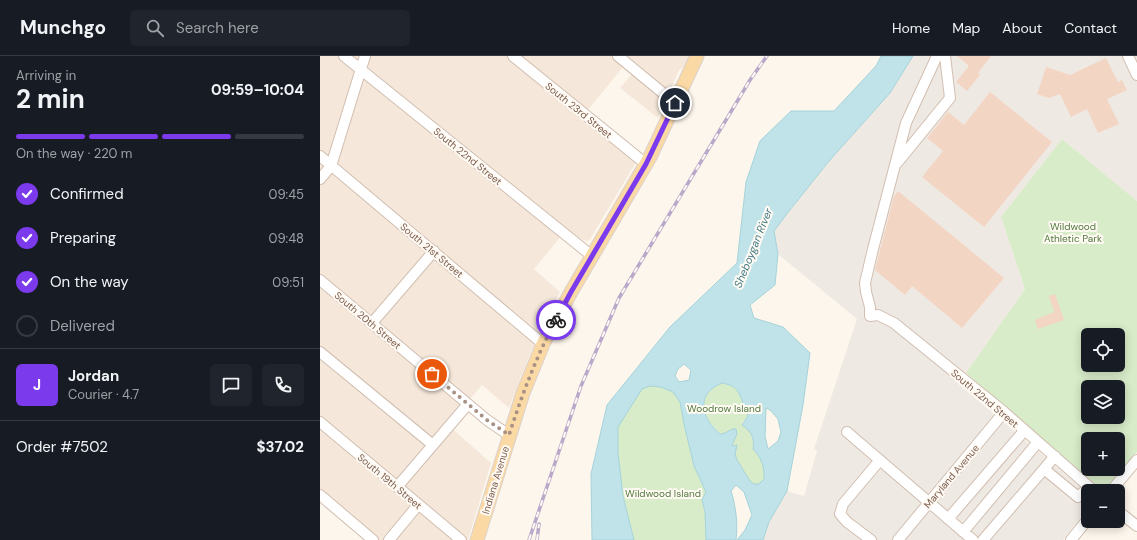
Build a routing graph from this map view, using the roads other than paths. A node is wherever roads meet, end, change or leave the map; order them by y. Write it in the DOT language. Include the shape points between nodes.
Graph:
graph roads {
  1 [pos="344,56"];
  2 [pos="365,56"];
  3 [pos="513,56"];
  4 [pos="618,56"];
  5 [pos="697,56"];
  6 [pos="937,56"];
  7 [pos="945,56"];
  8 [pos="1128,56"];
  9 [pos="360,69"];
  10 [pos="1137,75"];
  11 [pos="675,103"];
  12 [pos="320,156"];
  13 [pos="646,164"];
  14 [pos="331,166"];
  15 [pos="895,166"];
  16 [pos="320,179"];
  17 [pos="434,251"];
  18 [pos="592,256"];
  19 [pos="320,280"];
  20 [pos="372,323"];
  21 [pos="543,344"];
  22 [pos="320,352"];
  23 [pos="468,404"];
  24 [pos="1004,412"];
  25 [pos="320,422"];
  26 [pos="1024,431"];
  27 [pos="847,432"];
  28 [pos="509,435"];
  29 [pos="1038,442"];
  30 [pos="433,445"];
  31 [pos="1055,456"];
  32 [pos="880,460"];
  33 [pos="1137,460"];
  34 [pos="1044,469"];
  35 [pos="1086,484"];
  36 [pos="1117,484"];
  37 [pos="397,487"];
  38 [pos="320,495"];
  39 [pos="1081,495"];
  40 [pos="930,502"];
  41 [pos="418,505"];
  42 [pos="1125,517"];
  43 [pos="948,519"];
  44 [pos="1137,526"];
  45 [pos="1081,528"];
  46 [pos="963,532"];
  47 [pos="373,540"];
  48 [pos="389,540"];
  49 [pos="461,540"];
  50 [pos="477,540"];
  51 [pos="872,540"];
  52 [pos="898,540"];
  53 [pos="973,540"];
  54 [pos="983,540"];
  55 [pos="1071,540"];
  1 -- 9 [label="street, South 22nd Street"];
  2 -- 9 [label="street"];
  3 -- 13 [label="street, South 23rd Street"];
  4 -- 11 [label="street"];
  5 -- 11 [label="main road, Indiana Avenue"];
  6 -- 15 [label="street" via="906,123"];
  7 -- 15 [label="street" via="950,98"];
  8 -- 10 [label="street"];
  9 -- 14 [label="street"];
  9 -- 18 [label="street, South 22nd Street"];
  11 -- 13 [label="main road, Indiana Avenue"];
  12 -- 14 [label="street, South 21st Street"];
  13 -- 18 [label="main road, Indiana Avenue"];
  14 -- 16 [label="street"];
  14 -- 17 [label="street, South 21st Street"];
  15 -- 24 [label="street, South 22nd Street" via="867,272 866,292 870,316 878,316 894,323"];
  17 -- 20 [label="street"];
  17 -- 21 [label="street, South 21st Street"];
  18 -- 21 [label="main road, Indiana Avenue"];
  19 -- 20 [label="street, South 20th Street"];
  20 -- 23 [label="street, South 20th Street"];
  21 -- 28 [label="main road, Indiana Avenue"];
  22 -- 30 [label="street"];
  23 -- 28 [label="street, South 20th Street"];
  23 -- 30 [label="street"];
  24 -- 26 [label="street, South 22nd Street"];
  24 -- 40 [label="street, Maryland Avenue"];
  25 -- 37 [label="street, South 19th Street"];
  26 -- 29 [label="street, South 22nd Street"];
  26 -- 43 [label="street"];
  27 -- 32 [label="street"];
  28 -- 50 [label="main road, Indiana Avenue"];
  29 -- 31 [label="street, South 22nd Street"];
  29 -- 46 [label="street"];
  30 -- 37 [label="street"];
  31 -- 34 [label="street"];
  31 -- 35 [label="street, South 22nd Street"];
  32 -- 40 [label="street"];
  32 -- 51 [label="street" via="843,504 840,514"];
  33 -- 36 [label="street"];
  34 -- 39 [label="street" via="1078,497"];
  34 -- 54 [label="street"];
  37 -- 41 [label="street, South 19th Street"];
  38 -- 47 [label="street"];
  40 -- 43 [label="street"];
  40 -- 52 [label="street, Maryland Avenue"];
  41 -- 48 [label="street"];
  41 -- 49 [label="street, South 19th Street"];
  42 -- 44 [label="street"];
  43 -- 46 [label="street"];
  45 -- 55 [label="street"];
  46 -- 53 [label="street"];
}
